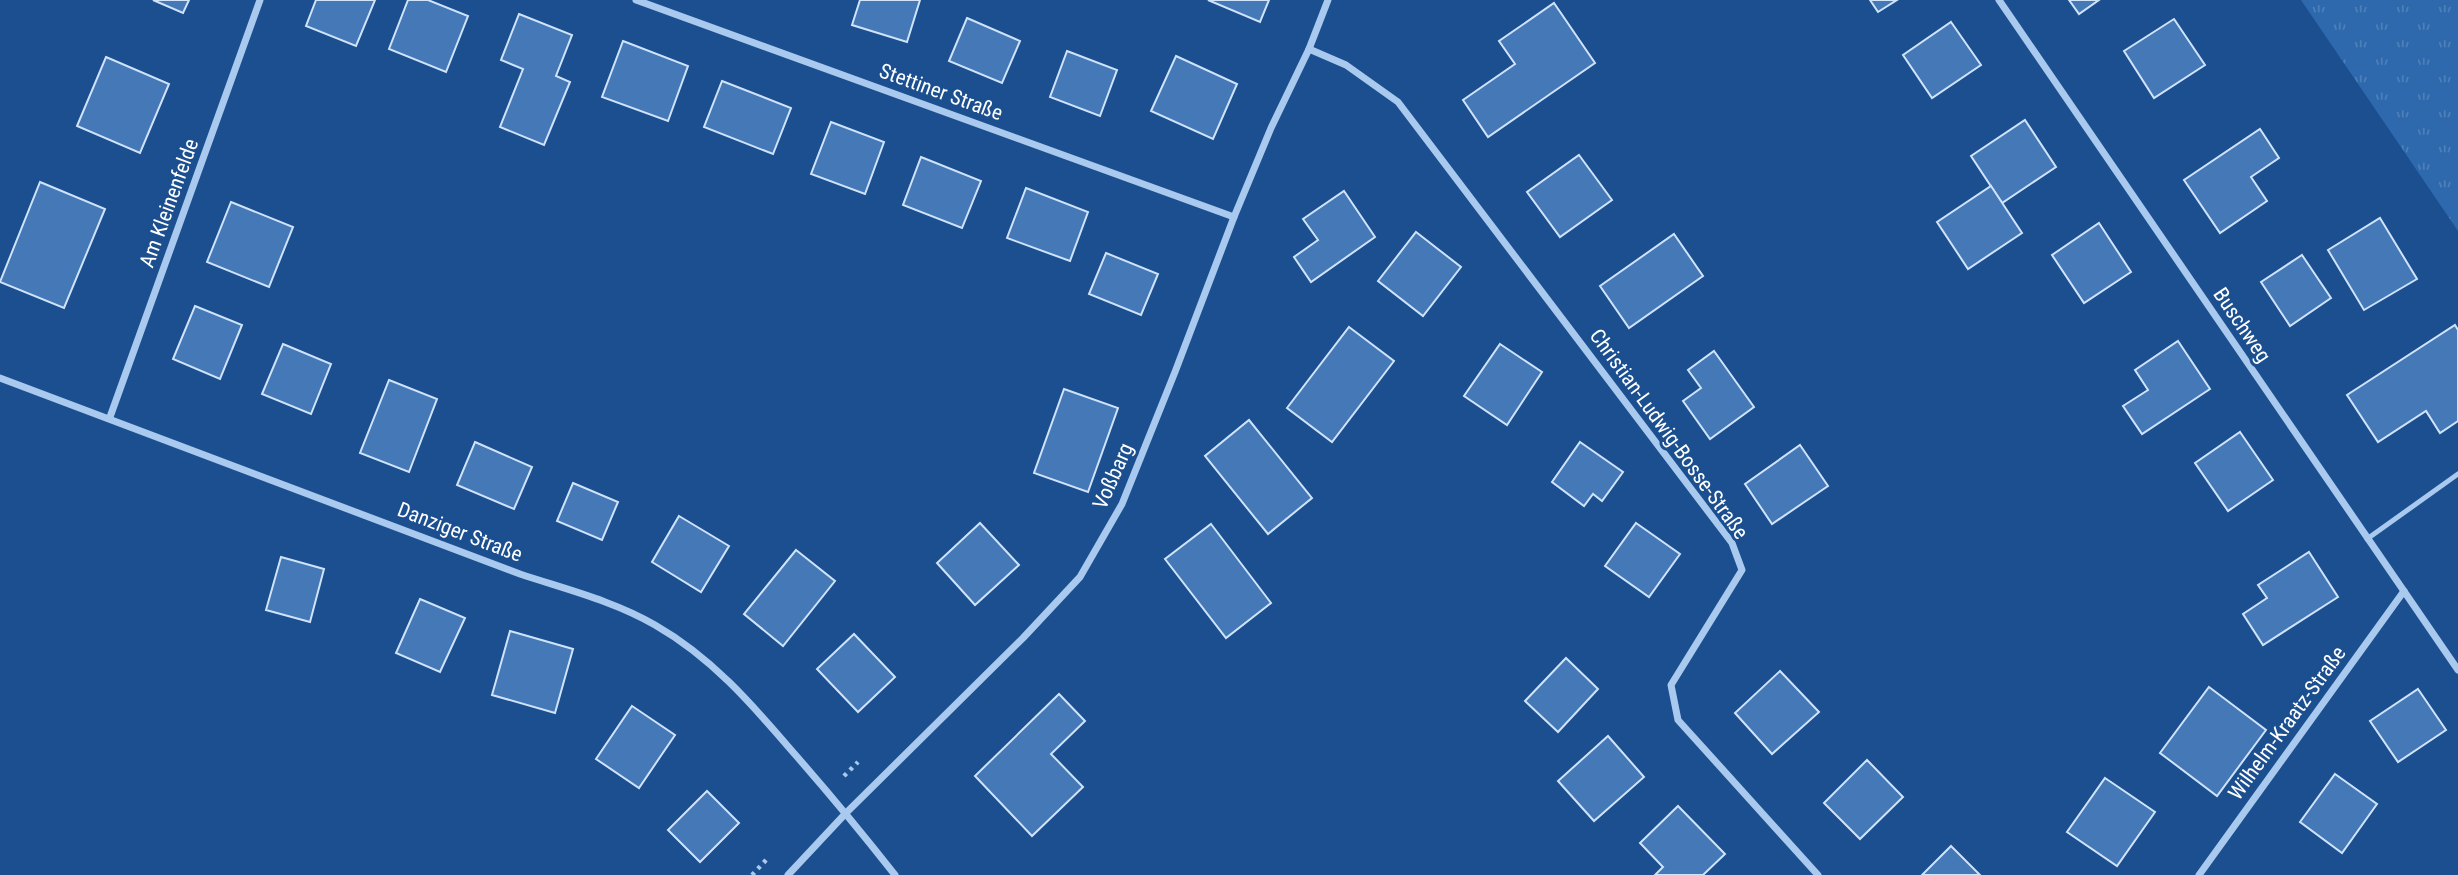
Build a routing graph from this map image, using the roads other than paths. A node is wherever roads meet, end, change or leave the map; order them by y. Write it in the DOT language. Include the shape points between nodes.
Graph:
graph roads {
  1 [pos="260,0"];
  2 [pos="636,0"];
  3 [pos="1328,0"];
  4 [pos="1999,0"];
  5 [pos="1309,49"];
  6 [pos="1234,217"];
  7 [pos="0,377"];
  8 [pos="110,417"];
  9 [pos="2458,474"];
  10 [pos="2367,539"];
  11 [pos="2404,591"];
  12 [pos="2458,670"];
  13 [pos="846,813"];
  14 [pos="788,875"];
  15 [pos="895,875"];
  16 [pos="1818,875"];
  17 [pos="2199,875"];
  1 -- 8 [label="street, Am Kleinenfelde"];
  2 -- 6 [label="street, Stettiner Straße"];
  3 -- 5 [label="street, Voßbarg"];
  4 -- 10 [label="street, Buschweg"];
  5 -- 6 [label="street, Voßbarg"];
  5 -- 16 [label="street, Christian-Ludwig-Bosse-Straße" via="1346,65 1398,102 1732,543 1742,570 1671,685 1678,720"];
  6 -- 13 [label="street, Voßbarg" via="1122,504 1080,577"];
  7 -- 8 [label="street, Danziger Straße"];
  8 -- 13 [label="street, Danziger Straße" via="653,624 698,653 745,696"];
  9 -- 10 [label="lane"];
  10 -- 11 [label="street, Buschweg"];
  11 -- 12 [label="street, Buschweg"];
  11 -- 17 [label="street, Wilhelm-Kraatz-Straße"];
  13 -- 14 [label="street, Voßbarg"];
  13 -- 15 [label="street, Danziger Straße"];
}
